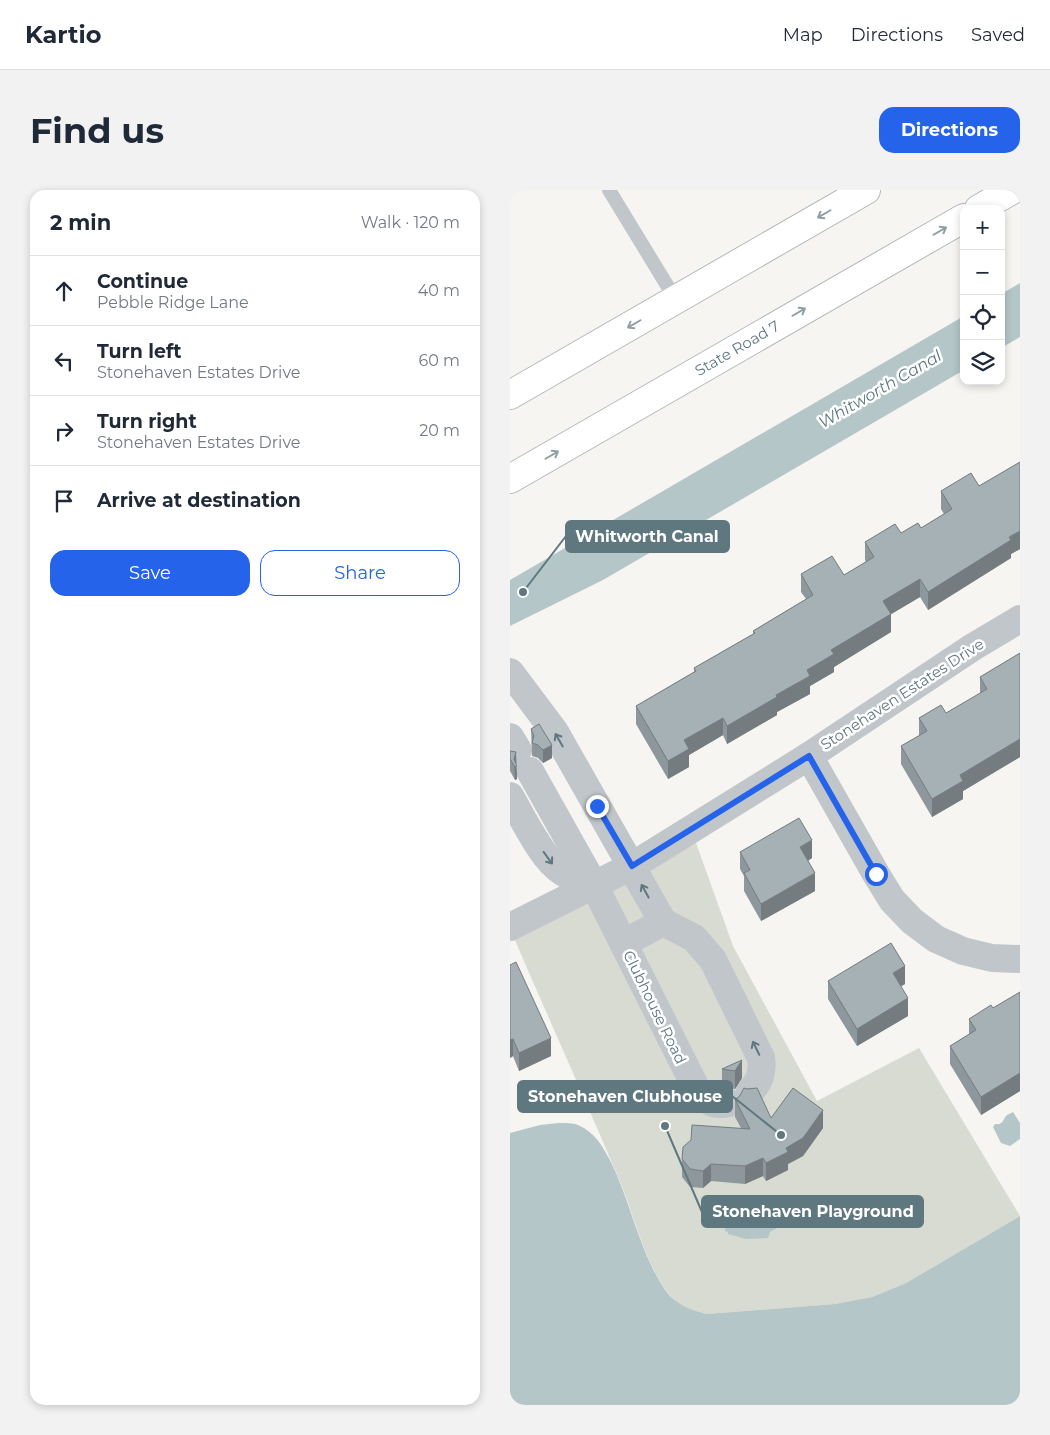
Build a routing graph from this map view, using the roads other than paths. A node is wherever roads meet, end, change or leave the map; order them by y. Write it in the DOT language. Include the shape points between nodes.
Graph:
graph roads {
  1 [pos="609,190"];
  2 [pos="866,190"];
  3 [pos="1012,190"];
  4 [pos="986,205"];
  5 [pos="960,220"];
  6 [pos="676,300"];
  7 [pos="551,372"];
  8 [pos="510,395"];
  9 [pos="510,408"];
  10 [pos="510,479"];
  11 [pos="1020,619"];
  12 [pos="510,672"];
  13 [pos="519,753"];
  14 [pos="809,756"];
  15 [pos="584,782"];
  16 [pos="548,802"];
  17 [pos="516,806"];
  18 [pos="632,866"];
  19 [pos="594,885"];
  20 [pos="663,922"];
  21 [pos="510,927"];
  22 [pos="624,943"];
  23 [pos="1020,959"];
  1 -- 6 [label="lane"];
  2 -- 6 [label="main road, one-way"];
  3 -- 4 [label="main road"];
  10 -- 5 [label="main road, State Road 7, one-way"];
  6 -- 7 [label="main road, one-way"];
  7 -- 8 [label="main road"];
  7 -- 9 [label="main road"];
  11 -- 14 [label="street, Stonehaven Estates Drive"];
  15 -- 12 [label="street, one-way" via="555,732"];
  13 -- 16 [label="street"];
  14 -- 18 [label="street, Stonehaven Estates Drive"];
  14 -- 23 [label="street" via="892,900 912,921 936,939 963,951 992,958"];
  15 -- 16 [label="street"];
  15 -- 18 [label="street"];
  16 -- 17 [label="street"];
  16 -- 19 [label="street"];
  17 -- 19 [label="street, one-way" via="554,866"];
  18 -- 19 [label="street, Stonehaven Estates Drive"];
  20 -- 18 [label="street, one-way"];
  19 -- 21 [label="street, Stonehaven Estates Drive"];
  19 -- 22 [label="street, Clubhouse Road"];
  20 -- 22 [label="street, Clubhouse Road"];
  22 -- 20 [label="street, Clubhouse Road, one-way" via="696,1088 708,1102 715,1104 740,1097 760,1078 761,1058 713,960 694,938"];
}
